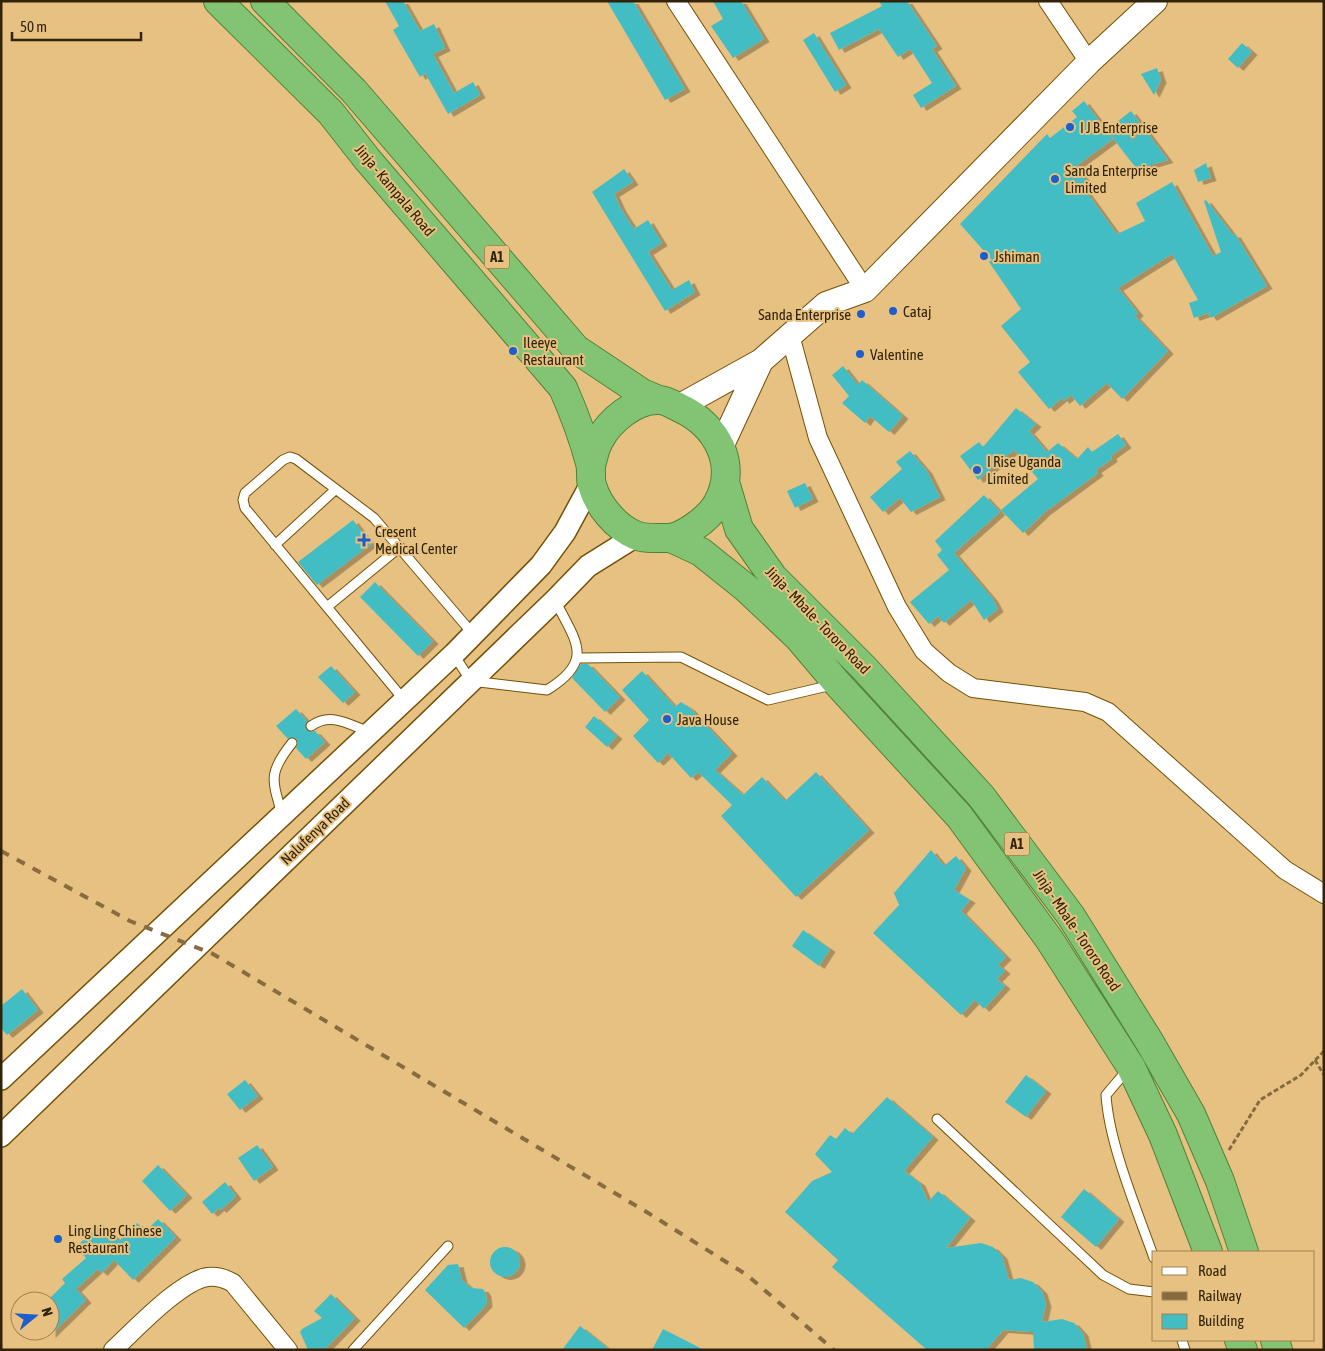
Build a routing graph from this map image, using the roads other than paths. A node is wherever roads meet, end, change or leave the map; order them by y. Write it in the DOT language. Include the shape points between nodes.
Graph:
graph roads {
  1 [pos="218,1"];
  2 [pos="265,1"];
  3 [pos="676,1"];
  4 [pos="1048,1"];
  5 [pos="1155,1"];
  6 [pos="1089,62"];
  7 [pos="865,290"];
  8 [pos="790,335"];
  9 [pos="761,361"];
  10 [pos="668,403"];
  11 [pos="721,447"];
  12 [pos="591,475"];
  13 [pos="725,482"];
  14 [pos="336,489"];
  15 [pos="636,536"];
  16 [pos="671,538"];
  17 [pos="275,545"];
  18 [pos="400,546"];
  19 [pos="555,600"];
  20 [pos="327,607"];
  21 [pos="474,634"];
  22 [pos="454,654"];
  23 [pos="579,658"];
  24 [pos="471,681"];
  25 [pos="837,683"];
  26 [pos="404,701"];
  27 [pos="311,726"];
  28 [pos="370,733"];
  29 [pos="292,744"];
  30 [pos="282,814"];
  31 [pos="1324,894"];
  32 [pos="1130,1067"];
  33 [pos="1,1079"];
  34 [pos="937,1119"];
  35 [pos="1,1136"];
  36 [pos="448,1246"];
  37 [pos="1208,1251"];
  38 [pos="1244,1251"];
  39 [pos="1152,1252"];
  40 [pos="1152,1292"];
  41 [pos="113,1350"];
  42 [pos="288,1350"];
  43 [pos="353,1350"];
  1 -- 12 [label="highway, Jinja - Kampala Road / A1" via="332,113 564,388 578,421"];
  2 -- 10 [label="highway, A1" via="354,90 576,349 642,393"];
  3 -- 7 [label="street"];
  4 -- 6 [label="street"];
  5 -- 6 [label="main road"];
  6 -- 7 [label="main road"];
  7 -- 8 [label="main road" via="826,304"];
  8 -- 9 [label="main road"];
  8 -- 31 [label="street" via="818,438 897,607 924,651 973,688 1084,702 1108,712 1285,870"];
  9 -- 10 [label="main road"];
  9 -- 11 [label="main road"];
  10 -- 11 [label="highway, A1" via="696,416"];
  10 -- 12 [label="highway" via="635,404 608,428 599,442"];
  11 -- 13 [label="highway, A1"];
  12 -- 15 [label="highway, A1" via="602,507 614,521"];
  12 -- 21 [label="street" via="565,532 541,565"];
  13 -- 16 [label="highway, A1" via="717,504 704,521"];
  13 -- 38 [label="highway, Jinja - Mbale - Tororo Road / A1" via="739,529 773,577 865,669 981,796 1071,916 1191,1114 1216,1172"];
  14 -- 17 [label="lane"];
  14 -- 17 [label="lane" via="290,457 245,493 246,508"];
  14 -- 18 [label="lane" via="374,518"];
  15 -- 16 [label="highway, A1"];
  15 -- 19 [label="street, Nalufenya Road" via="588,566"];
  16 -- 25 [label="highway, Jinja - Mbale - Tororo Road / A1" via="701,552 746,588 798,637"];
  17 -- 20 [label="lane"];
  18 -- 20 [label="lane"];
  18 -- 21 [label="lane"];
  19 -- 23 [label="lane" via="578,646"];
  19 -- 24 [label="street, Nalufenya Road"];
  20 -- 26 [label="lane"];
  21 -- 22 [label="street"];
  22 -- 24 [label="lane"];
  22 -- 26 [label="street"];
  23 -- 24 [label="lane" via="547,690"];
  23 -- 25 [label="lane" via="681,657 768,700"];
  24 -- 35 [label="street, Nalufenya Road"];
  25 -- 32 [label="highway, Jinja - Mbale - Tororo Road / A1" via="960,816 1049,939"];
  26 -- 28 [label="street"];
  27 -- 28 [label="lane" via="330,718"];
  28 -- 30 [label="street"];
  29 -- 30 [label="lane" via="273,773"];
  30 -- 33 [label="street"];
  32 -- 37 [label="highway, Jinja - Mbale - Tororo Road / A1" via="1163,1135"];
  32 -- 39 [label="lane" via="1106,1095 1106,1110"];
  34 -- 40 [label="lane" via="1103,1275 1129,1289"];
  36 -- 43 [label="lane"];
  41 -- 42 [label="street" via="180,1290 208,1276 234,1283"];
}
